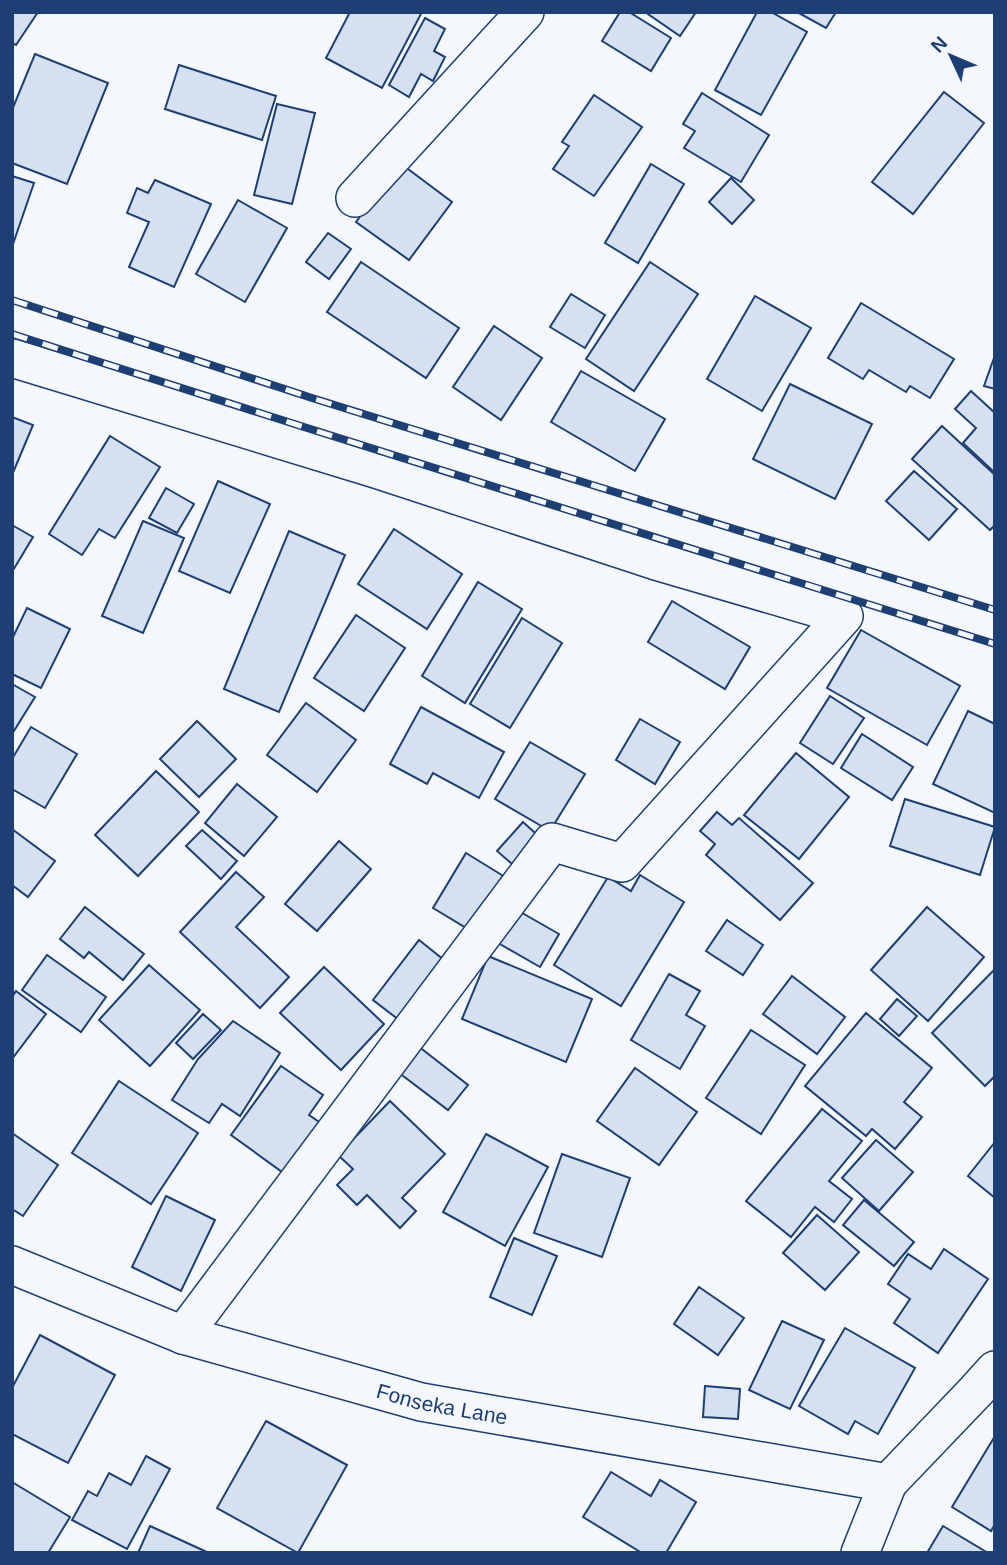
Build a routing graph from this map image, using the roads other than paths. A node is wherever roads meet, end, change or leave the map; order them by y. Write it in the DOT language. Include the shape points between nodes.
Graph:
graph roads {
  1 [pos="525,12"];
  2 [pos="355,198"];
  3 [pos="12,358"];
  4 [pos="12,1265"];
  5 [pos="183,1335"];
  6 [pos="989,1388"];
  7 [pos="888,1483"];
  8 [pos="860,1553"];
  1 -- 2 [label="street"];
  3 -- 5 [label="street" via="844,616 622,863 552,842"];
  4 -- 5 [label="street, Fonseka Lane"];
  5 -- 7 [label="street, Fonseka Lane" via="421,1402"];
  6 -- 7 [label="street"];
  7 -- 8 [label="street"];
}
